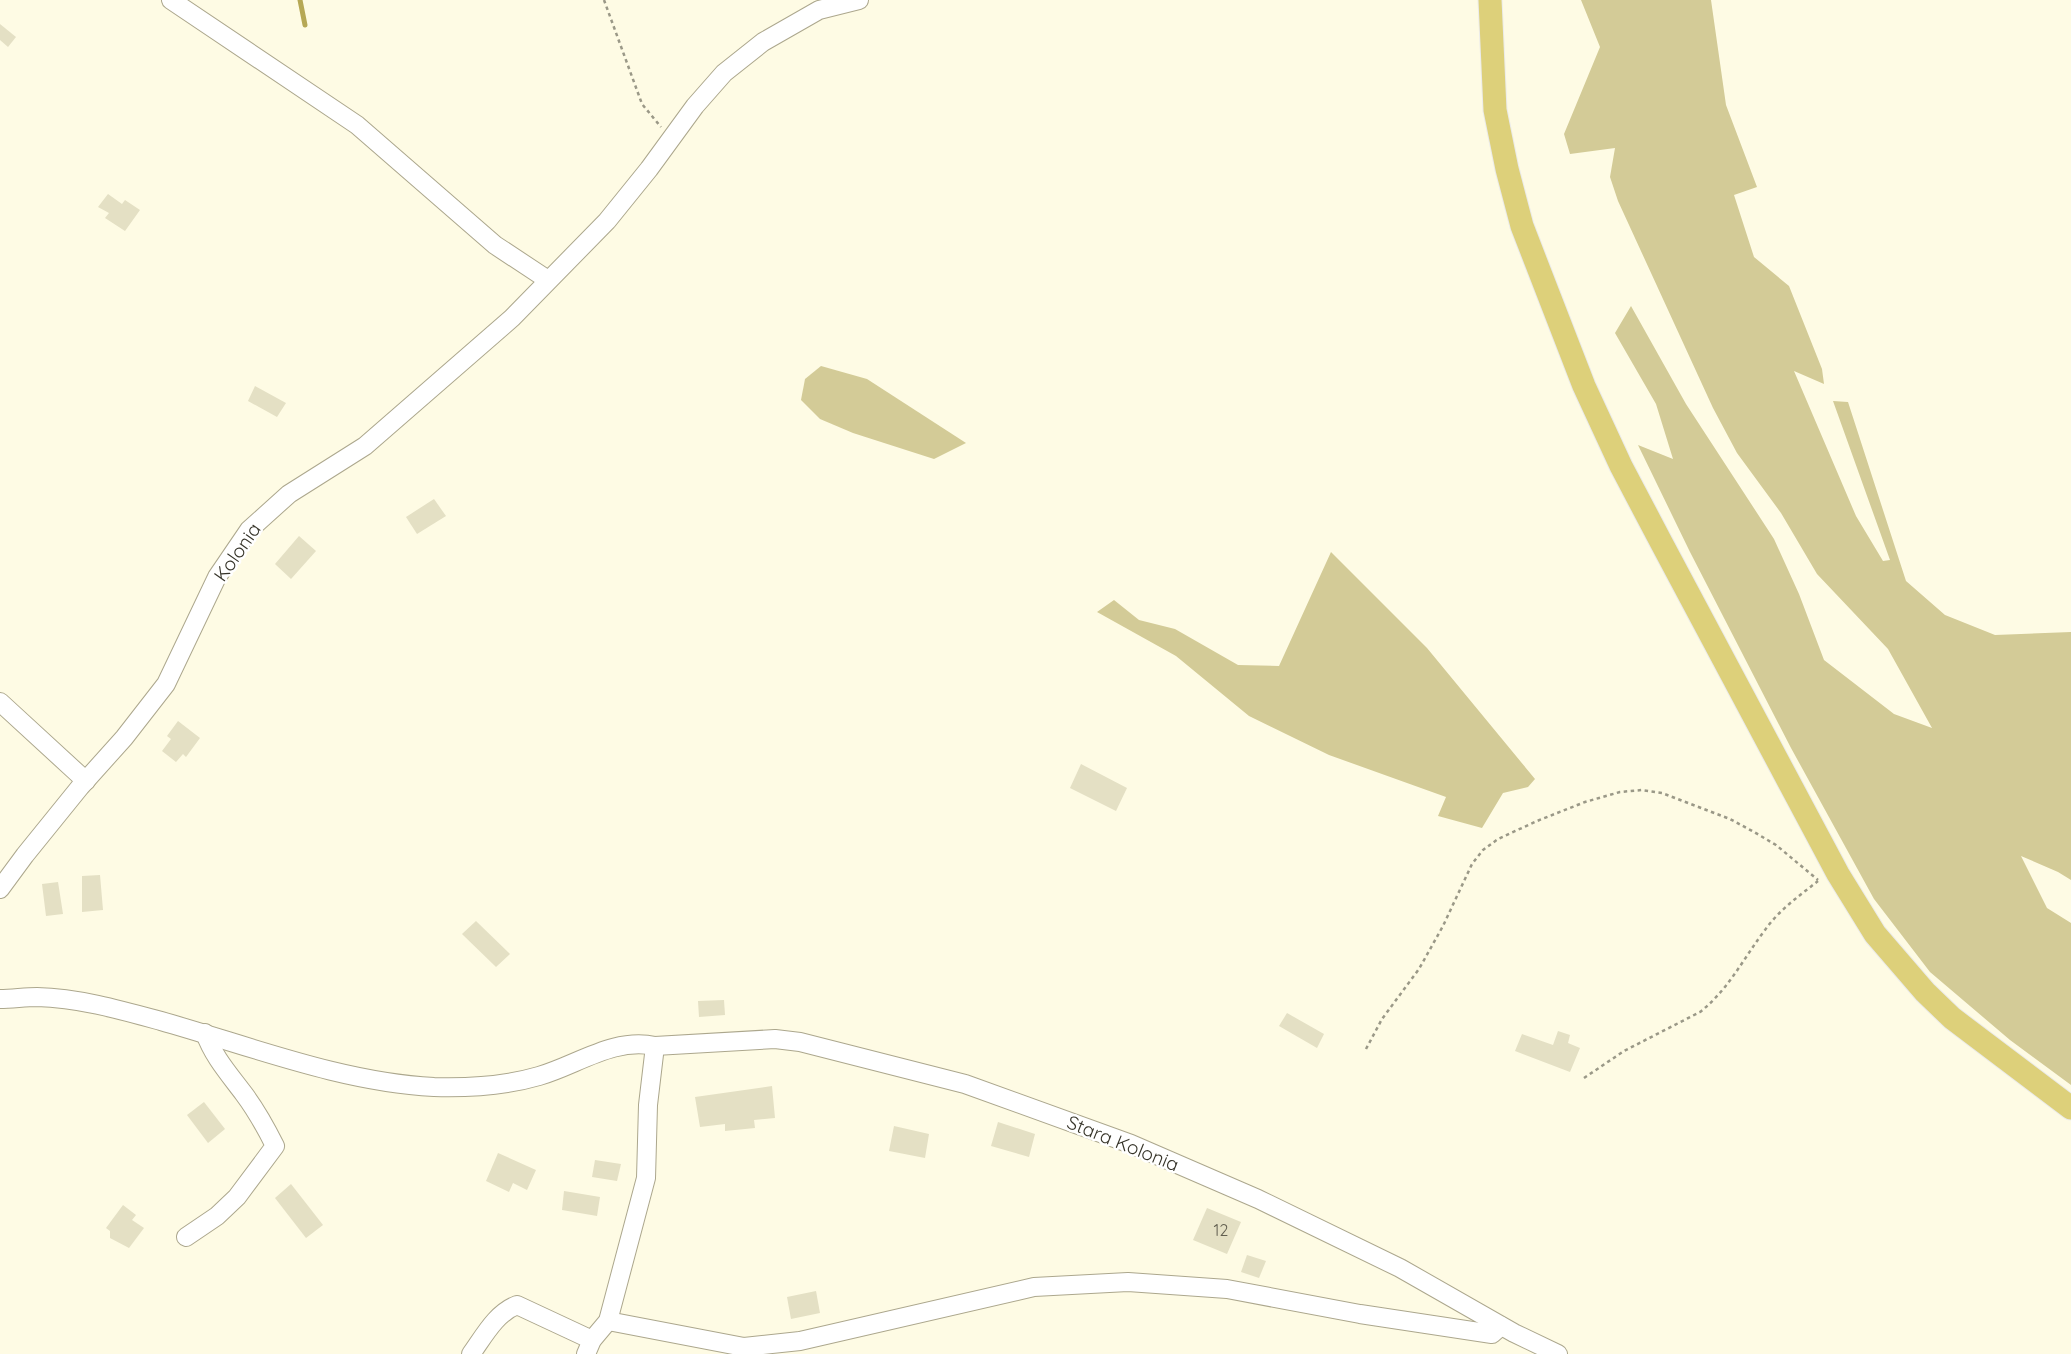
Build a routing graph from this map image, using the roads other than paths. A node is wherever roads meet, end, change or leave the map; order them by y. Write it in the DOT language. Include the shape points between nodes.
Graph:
graph roads {
  1 [pos="171,0"];
  2 [pos="859,0"];
  3 [pos="1490,0"];
  4 [pos="548,280"];
  5 [pos="0,702"];
  6 [pos="86,781"];
  7 [pos="0,889"];
  8 [pos="0,999"];
  9 [pos="205,1033"];
  10 [pos="655,1046"];
  11 [pos="2071,1108"];
  12 [pos="186,1237"];
  13 [pos="608,1321"];
  14 [pos="1500,1326"];
  15 [pos="589,1347"];
  16 [pos="471,1354"];
  17 [pos="1559,1354"];
  1 -- 4 [label="street" via="357,125 495,245"];
  2 -- 4 [label="street, Kolonia" via="819,10 763,41 724,73 607,221"];
  3 -- 11 [label="main road" via="1495,110 1501,142 1522,226 1551,306 1621,466 1827,876 1952,1018"];
  4 -- 6 [label="street, Kolonia" via="512,318 373,439 289,494 249,530 218,577 166,684"];
  5 -- 6 [label="street"];
  6 -- 7 [label="street, Kolonia"];
  8 -- 9 [label="street, Stara Kolonia" via="73,1000"];
  9 -- 10 [label="street, Stara Kolonia" via="370,1079 434,1087 501,1085 600,1051"];
  9 -- 12 [label="street" via="211,1050 275,1146 237,1197"];
  10 -- 13 [label="street" via="646,1178"];
  10 -- 14 [label="street, Stara Kolonia" via="775,1039 800,1042 965,1084 1131,1143 1258,1199 1400,1268"];
  13 -- 14 [label="street" via="744,1347 800,1340 1034,1287 1128,1282 1227,1289 1492,1334"];
  13 -- 15 [label="street"];
  14 -- 17 [label="street, Stara Kolonia"];
  15 -- 16 [label="street" via="578,1335 517,1306 493,1322"];
}
